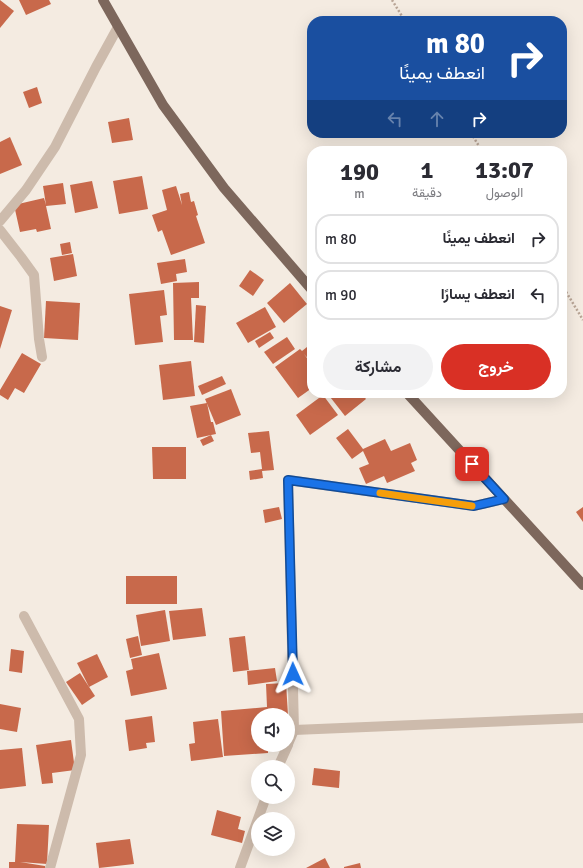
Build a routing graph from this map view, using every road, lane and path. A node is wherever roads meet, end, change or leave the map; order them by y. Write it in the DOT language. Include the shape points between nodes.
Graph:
graph roads {
  1 [pos="103,0"];
  2 [pos="392,0"];
  3 [pos="402,16"];
  4 [pos="118,27"];
  5 [pos="0,221"];
  6 [pos="0,230"];
  7 [pos="307,284"];
  8 [pos="567,293"];
  9 [pos="583,320"];
  10 [pos="42,357"];
  11 [pos="412,398"];
  12 [pos="504,499"];
  13 [pos="583,585"];
  14 [pos="24,616"];
  15 [pos="293,708"];
  16 [pos="583,718"];
  17 [pos="295,730"];
  18 [pos="263,804"];
  19 [pos="50,868"];
  20 [pos="240,868"];
  1 -- 4 [label="main road"];
  2 -- 3 [label="path"];
  4 -- 5 [label="street" via="54,148 26,190"];
  4 -- 7 [label="main road" via="163,105 224,188"];
  6 -- 10 [label="street" via="34,276"];
  8 -- 9 [label="path"];
  11 -- 12 [label="main road"];
  12 -- 13 [label="main road"];
  12 -- 15 [label="street" via="474,506 288,480"];
  14 -- 19 [label="street" via="79,719 81,755"];
  16 -- 17 [label="street"];
  18 -- 20 [label="street"];
}
